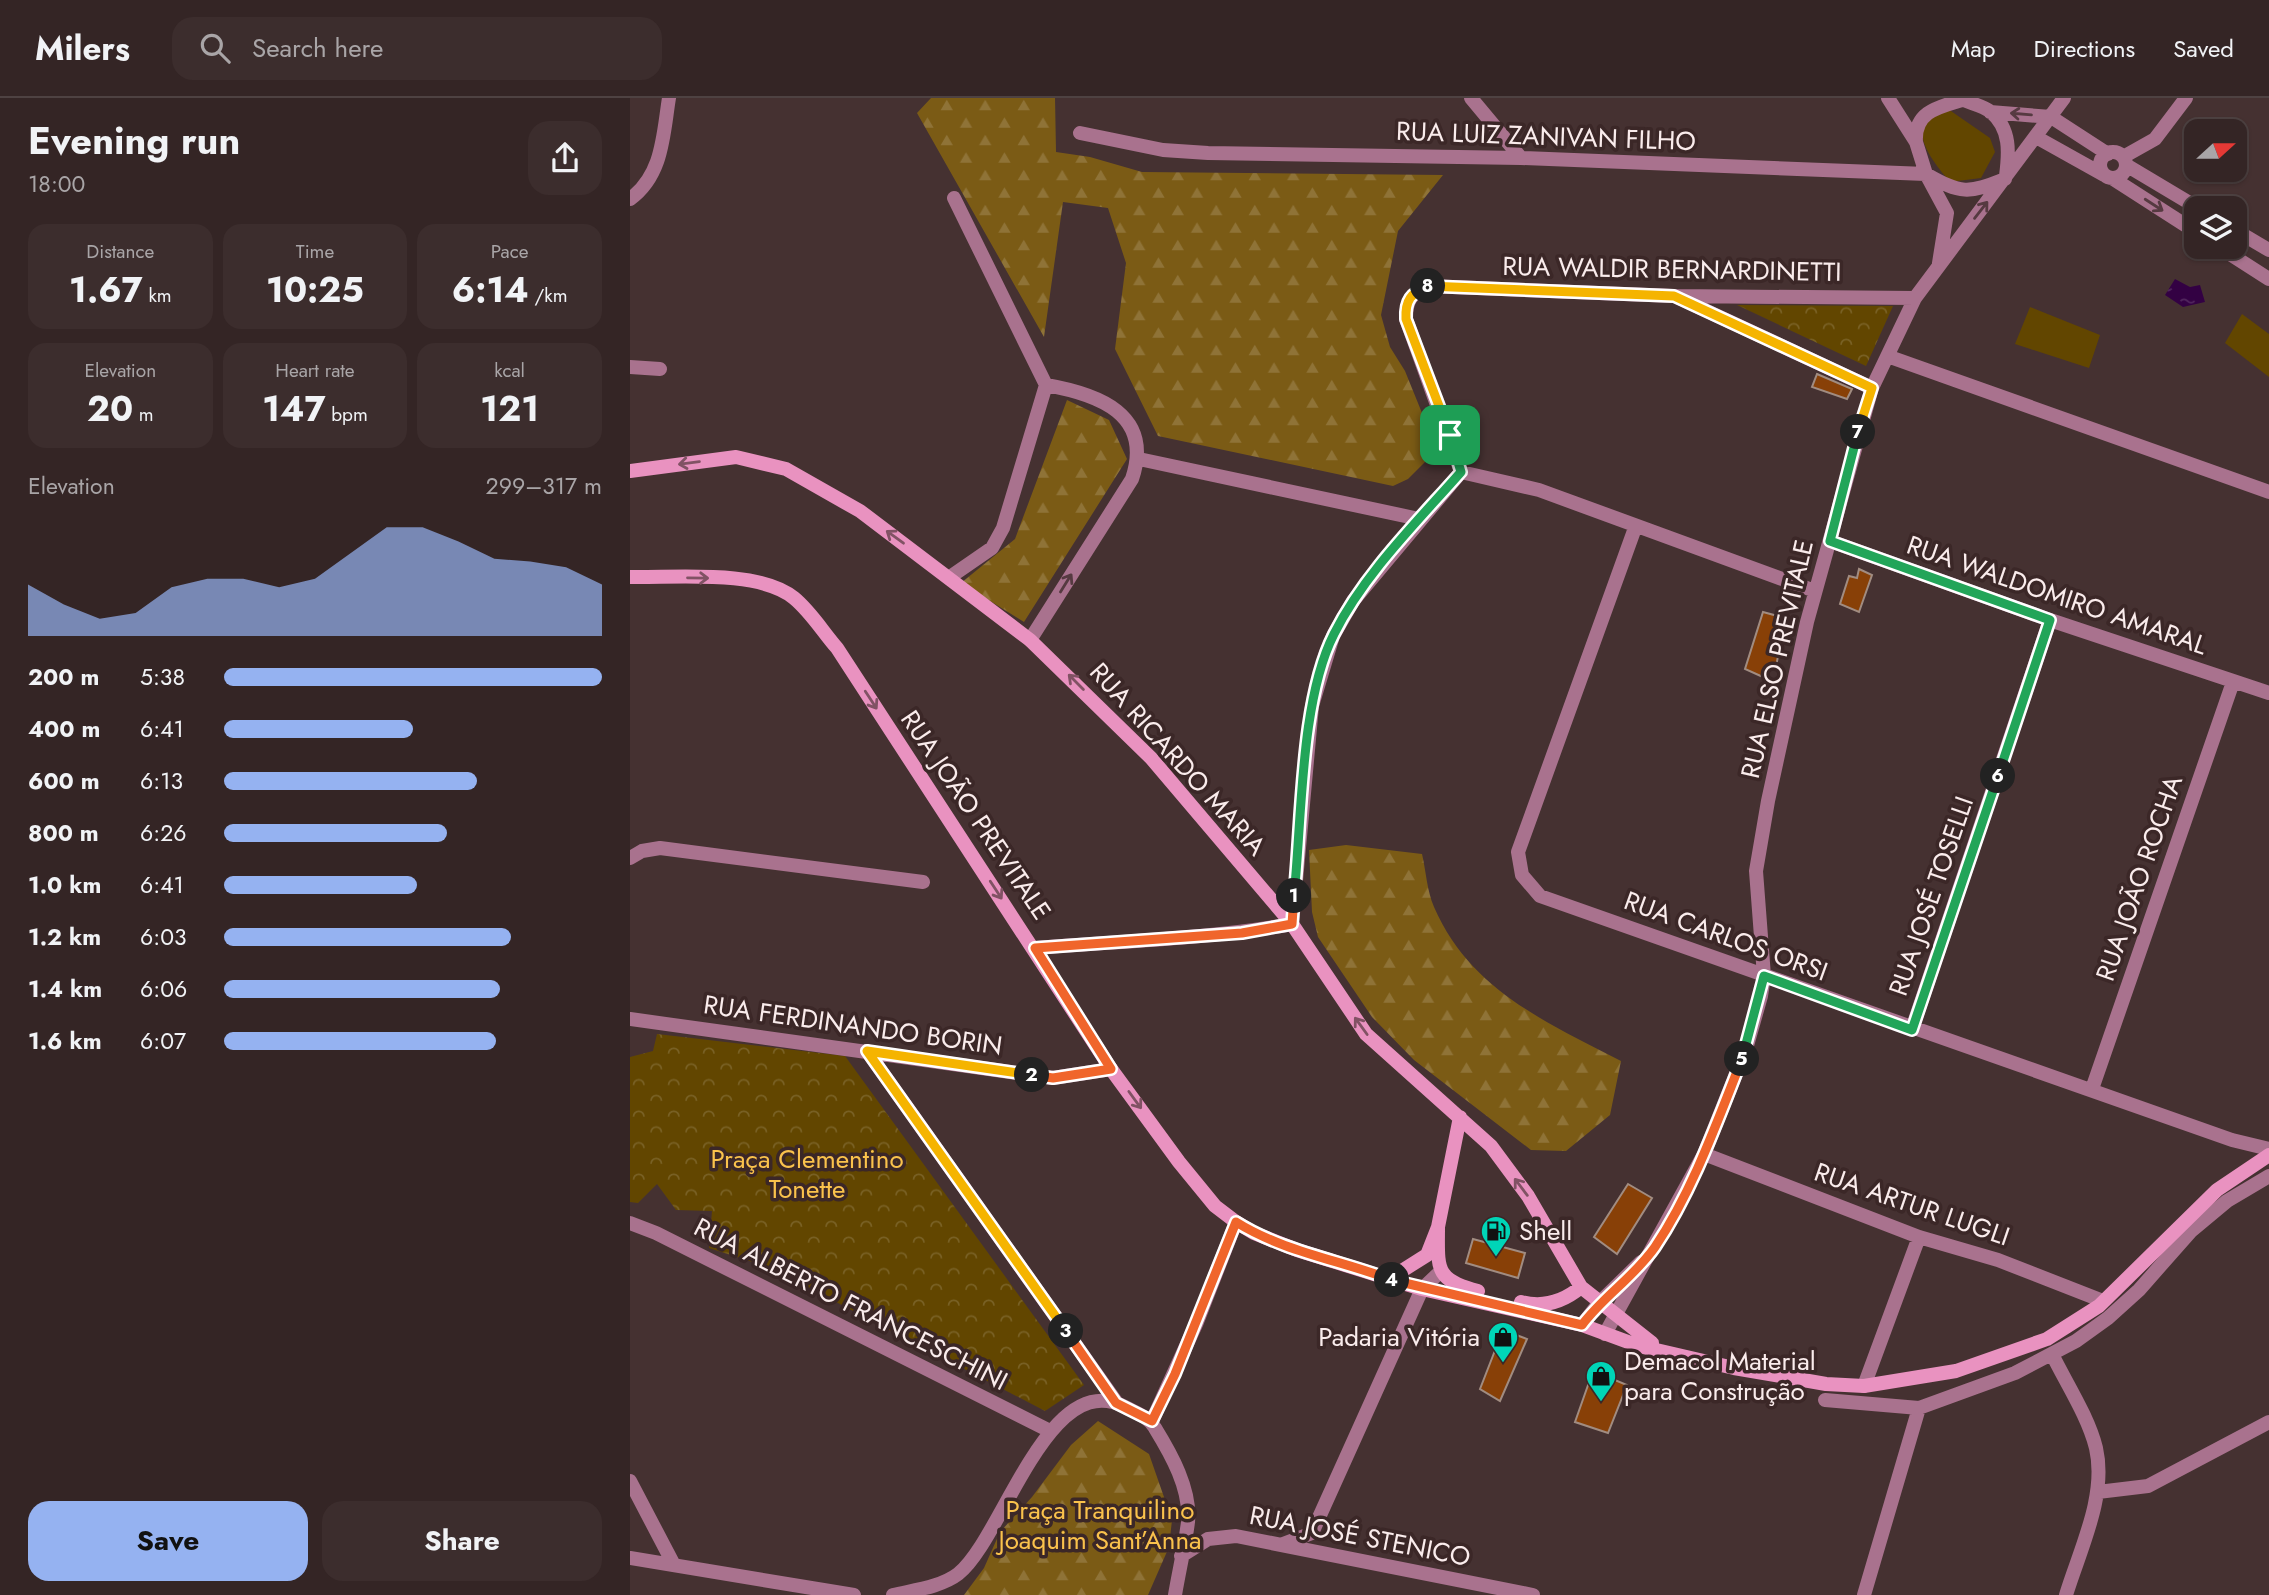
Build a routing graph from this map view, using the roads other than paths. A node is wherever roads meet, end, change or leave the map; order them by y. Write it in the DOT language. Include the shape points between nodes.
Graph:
graph roads {
  1 [pos="669,98"];
  2 [pos="1471,98"];
  3 [pos="1888,98"];
  4 [pos="2064,98"];
  5 [pos="2186,98"];
  6 [pos="1960,99"];
  7 [pos="1990,112"];
  8 [pos="2051,117"];
  9 [pos="1080,133"];
  10 [pos="2036,137"];
  11 [pos="1916,142"];
  12 [pos="1521,158"];
  13 [pos="2119,159"];
  14 [pos="1926,174"];
  15 [pos="2108,176"];
  16 [pos="2006,178"];
  17 [pos="954,198"];
  18 [pos="630,199"];
  19 [pos="2184,199"];
  20 [pos="2184,224"];
  21 [pos="2247,237"];
  22 [pos="2269,250"];
  23 [pos="2238,259"];
  24 [pos="1939,264"];
  25 [pos="2269,279"];
  26 [pos="1674,296"];
  27 [pos="1915,298"];
  28 [pos="1890,356"];
  29 [pos="630,367"];
  30 [pos="660,369"];
  31 [pos="1046,385"];
  32 [pos="1872,388"];
  33 [pos="1139,459"];
  34 [pos="630,471"];
  35 [pos="1461,472"];
  36 [pos="2269,492"];
  37 [pos="1419,519"];
  38 [pos="1635,528"];
  39 [pos="1830,541"];
  40 [pos="630,577"];
  41 [pos="950,577"];
  42 [pos="1815,591"];
  43 [pos="2050,620"];
  44 [pos="1030,640"];
  45 [pos="2233,682"];
  46 [pos="2269,693"];
  47 [pos="630,858"];
  48 [pos="923,882"];
  49 [pos="1292,924"];
  50 [pos="1035,948"];
  51 [pos="1764,976"];
  52 [pos="631,1020"];
  53 [pos="1912,1030"];
  54 [pos="867,1051"];
  55 [pos="1111,1069"];
  56 [pos="2092,1089"];
  57 [pos="1460,1117"];
  58 [pos="2269,1149"];
  59 [pos="1704,1154"];
  60 [pos="2269,1155"];
  61 [pos="2269,1176"];
  62 [pos="1236,1222"];
  63 [pos="630,1223"];
  64 [pos="1438,1227"];
  65 [pos="1919,1237"];
  66 [pos="1654,1249"];
  67 [pos="1440,1272"];
  68 [pos="1389,1279"];
  69 [pos="1581,1287"];
  70 [pos="1422,1289"];
  71 [pos="2104,1301"];
  72 [pos="1599,1303"];
  73 [pos="1617,1316"];
  74 [pos="1582,1325"];
  75 [pos="1605,1334"];
  76 [pos="1664,1350"];
  77 [pos="2052,1354"];
  78 [pos="1864,1387"];
  79 [pos="1825,1400"];
  80 [pos="1116,1403"];
  81 [pos="1919,1408"];
  82 [pos="1152,1421"];
  83 [pos="2269,1422"];
  84 [pos="1050,1431"];
  85 [pos="630,1481"];
  86 [pos="2098,1492"];
  87 [pos="1270,1545"];
  88 [pos="1181,1556"];
  89 [pos="630,1558"];
  90 [pos="674,1565"];
  91 [pos="854,1595"];
  92 [pos="893,1595"];
  93 [pos="1175,1595"];
  94 [pos="1533,1595"];
  95 [pos="1864,1595"];
  96 [pos="2066,1595"];
  1 -- 18 [label="street" via="654,173"];
  2 -- 12 [label="street"];
  3 -- 11 [label="street"];
  4 -- 8 [label="street, RUA ELSO PREVITALE"];
  5 -- 13 [label="street" via="2155,139"];
  6 -- 7 [label="street"];
  6 -- 11 [label="street" via="1927,112 1918,123"];
  8 -- 7 [label="street, one-way"];
  7 -- 16 [label="street" via="2010,146"];
  8 -- 10 [label="street, RUA ELSO PREVITALE"];
  8 -- 13 [label="street"];
  9 -- 12 [label="street, RUA LUIZ ZANIVAN FILHO" via="1163,150 1208,153"];
  10 -- 15 [label="street"];
  10 -- 16 [label="street, RUA ELSO PREVITALE"];
  11 -- 14 [label="street"];
  12 -- 14 [label="street, RUA LUIZ ZANIVAN FILHO"];
  13 -- 15 [label="street" via="2124,173"];
  13 -- 15 [label="street" via="2101,163"];
  13 -- 19 [label="street"];
  14 -- 16 [label="street, RUA LUIZ ZANIVAN FILHO" via="1961,192"];
  14 -- 24 [label="street" via="1947,213"];
  15 -- 20 [label="street, one-way"];
  24 -- 16 [label="street, RUA ELSO PREVITALE, one-way"];
  17 -- 31 [label="street"];
  21 -- 22 [label="street"];
  23 -- 25 [label="street"];
  24 -- 27 [label="street, RUA ELSO PREVITALE"];
  26 -- 27 [label="street, RUA WALDIR BERNARDINETTI"];
  26 -- 32 [label="street"];
  26 -- 35 [label="street, RUA WALDIR BERNARDINETTI" via="1428,286 1412,293 1406,319"];
  27 -- 28 [label="street, RUA ELSO PREVITALE"];
  28 -- 32 [label="street, RUA ELSO PREVITALE"];
  28 -- 36 [label="street"];
  29 -- 30 [label="street"];
  31 -- 33 [label="street" via="1099,398 1118,410 1129,424"];
  31 -- 41 [label="street" via="1003,528 992,548"];
  32 -- 39 [label="street, RUA ELSO PREVITALE"];
  33 -- 37 [label="street"];
  44 -- 33 [label="street, one-way" via="1132,479"];
  41 -- 34 [label="main road, RUA RICARDO MARIA, one-way" via="860,511 786,469 736,457"];
  35 -- 37 [label="street"];
  35 -- 38 [label="street" via="1539,490"];
  37 -- 49 [label="street" via="1353,601 1322,666 1312,706"];
  38 -- 42 [label="street"];
  38 -- 51 [label="street, RUA CARLOS ORSI" via="1524,830 1518,852 1522,875 1540,896"];
  39 -- 42 [label="street, RUA ELSO PREVITALE"];
  39 -- 43 [label="street, RUA WALDOMIRO AMARAL"];
  40 -- 50 [label="main road, RUA JOÃO PREVITALE, one-way" via="755,581 794,598 836,648"];
  41 -- 44 [label="main road, RUA RICARDO MARIA"];
  42 -- 51 [label="street, RUA ELSO PREVITALE" via="1756,872"];
  43 -- 45 [label="street, RUA WALDOMIRO AMARAL"];
  43 -- 53 [label="street, RUA JOSÉ TOSELLI"];
  49 -- 44 [label="main road, RUA RICARDO MARIA, one-way" via="1151,758"];
  45 -- 46 [label="street, RUA WALDOMIRO AMARAL"];
  45 -- 56 [label="street, RUA JOÃO ROCHA"];
  47 -- 48 [label="street" via="660,848"];
  49 -- 50 [label="street" via="1242,933"];
  57 -- 49 [label="main road, RUA RICARDO MARIA, one-way" via="1366,1034"];
  50 -- 55 [label="main road, RUA JOÃO PREVITALE"];
  51 -- 53 [label="street, RUA CARLOS ORSI"];
  51 -- 59 [label="street, RUA ELSO PREVITALE" via="1746,1049"];
  52 -- 54 [label="street, RUA FERDINANDO BORIN"];
  53 -- 56 [label="street, RUA CARLOS ORSI"];
  54 -- 55 [label="street, RUA FERDINANDO BORIN" via="1053,1078"];
  54 -- 80 [label="street"];
  55 -- 62 [label="main road, RUA JOÃO PREVITALE, one-way" via="1179,1163 1215,1206"];
  56 -- 58 [label="street, RUA CARLOS ORSI"];
  57 -- 64 [label="main road"];
  69 -- 57 [label="main road, RUA RICARDO MARIA, one-way" via="1528,1196 1491,1146"];
  59 -- 65 [label="street, RUA ARTUR LUGLI"];
  59 -- 66 [label="street, RUA ELSO PREVITALE"];
  60 -- 71 [label="main road" via="2217,1190"];
  61 -- 77 [label="street" via="2227,1201 2191,1231 2108,1318"];
  62 -- 68 [label="main road, RUA JOÃO PREVITALE" via="1297,1250"];
  62 -- 82 [label="street"];
  63 -- 84 [label="street, RUA ALBERTO FRANCESCHINI"];
  64 -- 67 [label="main road"];
  64 -- 68 [label="main road" via="1427,1255"];
  65 -- 71 [label="street, RUA ARTUR LUGLI" via="1998,1259"];
  65 -- 78 [label="street"];
  66 -- 72 [label="street, RUA ELSO PREVITALE"];
  66 -- 73 [label="street, RUA ELSO PREVITALE"];
  67 -- 69 [label="main road" via="1456,1286 1531,1305 1559,1301"];
  67 -- 70 [label="street"];
  68 -- 70 [label="main road, RUA JOÃO PREVITALE"];
  69 -- 72 [label="main road"];
  70 -- 74 [label="main road"];
  70 -- 87 [label="street" via="1312,1533"];
  71 -- 78 [label="main road" via="2047,1339 2015,1353 1956,1371"];
  72 -- 73 [label="main road"];
  72 -- 74 [label="street"];
  73 -- 75 [label="street"];
  73 -- 76 [label="main road" via="1638,1336"];
  74 -- 75 [label="main road"];
  75 -- 76 [label="main road"];
  76 -- 78 [label="main road" via="1734,1368"];
  77 -- 81 [label="street" via="2015,1373"];
  77 -- 86 [label="street" via="2095,1445"];
  79 -- 81 [label="street"];
  80 -- 82 [label="street"];
  80 -- 84 [label="street" via="1073,1410"];
  81 -- 95 [label="street"];
  82 -- 88 [label="street" via="1184,1488 1188,1520"];
  83 -- 86 [label="street" via="2148,1486"];
  84 -- 92 [label="street" via="958,1574 930,1587"];
  85 -- 90 [label="street"];
  86 -- 96 [label="street"];
  87 -- 88 [label="street, RUA JOSÉ STENICO" via="1236,1536 1208,1539"];
  87 -- 94 [label="street, RUA JOSÉ STENICO"];
  88 -- 93 [label="street"];
  89 -- 90 [label="street"];
  90 -- 91 [label="street"];
}
